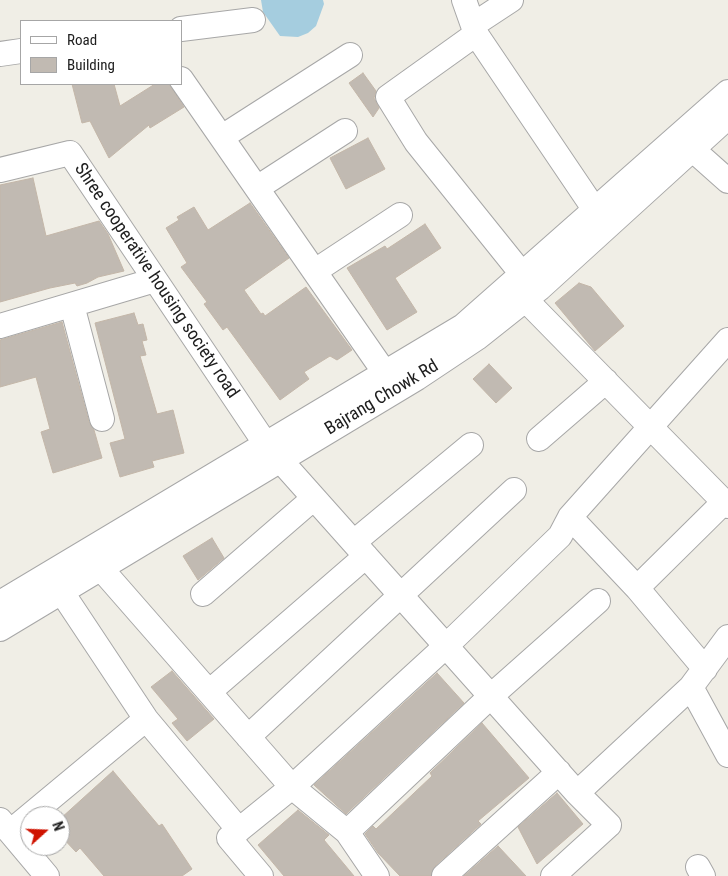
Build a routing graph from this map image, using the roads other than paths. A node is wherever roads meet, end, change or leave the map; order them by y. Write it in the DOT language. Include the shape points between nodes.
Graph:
graph roads {
  1 [pos="464,0"];
  2 [pos="511,0"];
  3 [pos="253,20"];
  4 [pos="182,29"];
  5 [pos="475,30"];
  6 [pos="20,51"];
  7 [pos="0,54"];
  8 [pos="350,55"];
  9 [pos="182,80"];
  10 [pos="728,92"];
  11 [pos="728,116"];
  12 [pos="345,131"];
  13 [pos="222,137"];
  14 [pos="692,149"];
  15 [pos="0,170"];
  16 [pos="728,181"];
  17 [pos="257,188"];
  18 [pos="400,215"];
  19 [pos="600,218"];
  20 [pos="315,271"];
  21 [pos="155,280"];
  22 [pos="520,286"];
  23 [pos="72,305"];
  24 [pos="0,326"];
  25 [pos="725,350"];
  26 [pos="391,381"];
  27 [pos="606,381"];
  28 [pos="102,419"];
  29 [pos="651,427"];
  30 [pos="539,439"];
  31 [pos="472,445"];
  32 [pos="272,451"];
  33 [pos="514,490"];
  34 [pos="314,498"];
  35 [pos="726,504"];
  36 [pos="570,518"];
  37 [pos="360,549"];
  38 [pos="93,560"];
  39 [pos="637,588"];
  40 [pos="61,591"];
  41 [pos="203,594"];
  42 [pos="400,594"];
  43 [pos="598,601"];
  44 [pos="0,603"];
  45 [pos="0,629"];
  46 [pos="728,637"];
  47 [pos="446,646"];
  48 [pos="705,669"];
  49 [pos="691,687"];
  50 [pos="209,692"];
  51 [pos="491,696"];
  52 [pos="146,719"];
  53 [pos="248,737"];
  54 [pos="728,755"];
  55 [pos="559,772"];
  56 [pos="292,787"];
  57 [pos="578,793"];
  58 [pos="5,826"];
  59 [pos="239,830"];
  60 [pos="347,832"];
  61 [pos="47,876"];
  62 [pos="261,876"];
  63 [pos="377,876"];
  64 [pos="444,876"];
  65 [pos="553,876"];
  1 -- 5 [label="street"];
  2 -- 5 [label="street"];
  3 -- 4 [label="street"];
  5 -- 19 [label="street"];
  5 -- 22 [label="street" via="388,97 416,142"];
  6 -- 7 [label="street"];
  8 -- 13 [label="street"];
  9 -- 13 [label="street"];
  10 -- 19 [label="street, Bajrang Chowk Rd"];
  11 -- 14 [label="street, Bajrang Chowk Rd"];
  12 -- 17 [label="street"];
  13 -- 17 [label="street"];
  14 -- 16 [label="street"];
  14 -- 19 [label="street, Bajrang Chowk Rd"];
  15 -- 21 [label="street, Shree cooperative housing society road" via="70,153"];
  17 -- 20 [label="street"];
  18 -- 20 [label="street"];
  19 -- 22 [label="street, Bajrang Chowk Rd"];
  20 -- 26 [label="street"];
  21 -- 23 [label="street"];
  21 -- 32 [label="street, Shree cooperative housing society road"];
  22 -- 26 [label="street, Bajrang Chowk Rd"];
  22 -- 27 [label="street"];
  23 -- 24 [label="street"];
  23 -- 28 [label="street"];
  25 -- 29 [label="street"];
  26 -- 32 [label="street, Bajrang Chowk Rd"];
  27 -- 29 [label="street"];
  27 -- 30 [label="street"];
  29 -- 35 [label="street"];
  29 -- 36 [label="street"];
  31 -- 37 [label="street"];
  32 -- 34 [label="street, Shree cooperative housing society road"];
  32 -- 38 [label="street, Bajrang Chowk Rd"];
  33 -- 42 [label="street"];
  34 -- 37 [label="street, Shree cooperative housing society road"];
  34 -- 41 [label="street"];
  35 -- 39 [label="street"];
  36 -- 39 [label="street"];
  36 -- 47 [label="street" via="560,536"];
  37 -- 42 [label="street, Shree cooperative housing society road"];
  37 -- 50 [label="street"];
  38 -- 40 [label="street, Bajrang Chowk Rd"];
  38 -- 44 [label="street, Bajrang Chowk Rd"];
  38 -- 50 [label="street"];
  39 -- 48 [label="street"];
  40 -- 45 [label="street, Bajrang Chowk Rd"];
  40 -- 52 [label="street"];
  42 -- 47 [label="street, Shree cooperative housing society road"];
  42 -- 53 [label="street"];
  43 -- 51 [label="street"];
  46 -- 48 [label="street"];
  47 -- 51 [label="street, Shree cooperative housing society road"];
  47 -- 56 [label="street"];
  48 -- 49 [label="street"];
  49 -- 54 [label="street"];
  49 -- 57 [label="street"];
  50 -- 53 [label="street"];
  51 -- 55 [label="street, Shree cooperative housing society road"];
  51 -- 60 [label="street"];
  52 -- 58 [label="street"];
  52 -- 59 [label="street"];
  53 -- 56 [label="street"];
  55 -- 57 [label="street, Shree cooperative housing society road"];
  55 -- 64 [label="street"];
  56 -- 59 [label="street"];
  56 -- 60 [label="street"];
  57 -- 65 [label="street, Shree cooperative housing society road" via="609,824"];
  58 -- 61 [label="street"];
  59 -- 62 [label="street" via="229,838"];
  60 -- 63 [label="street"];
}
